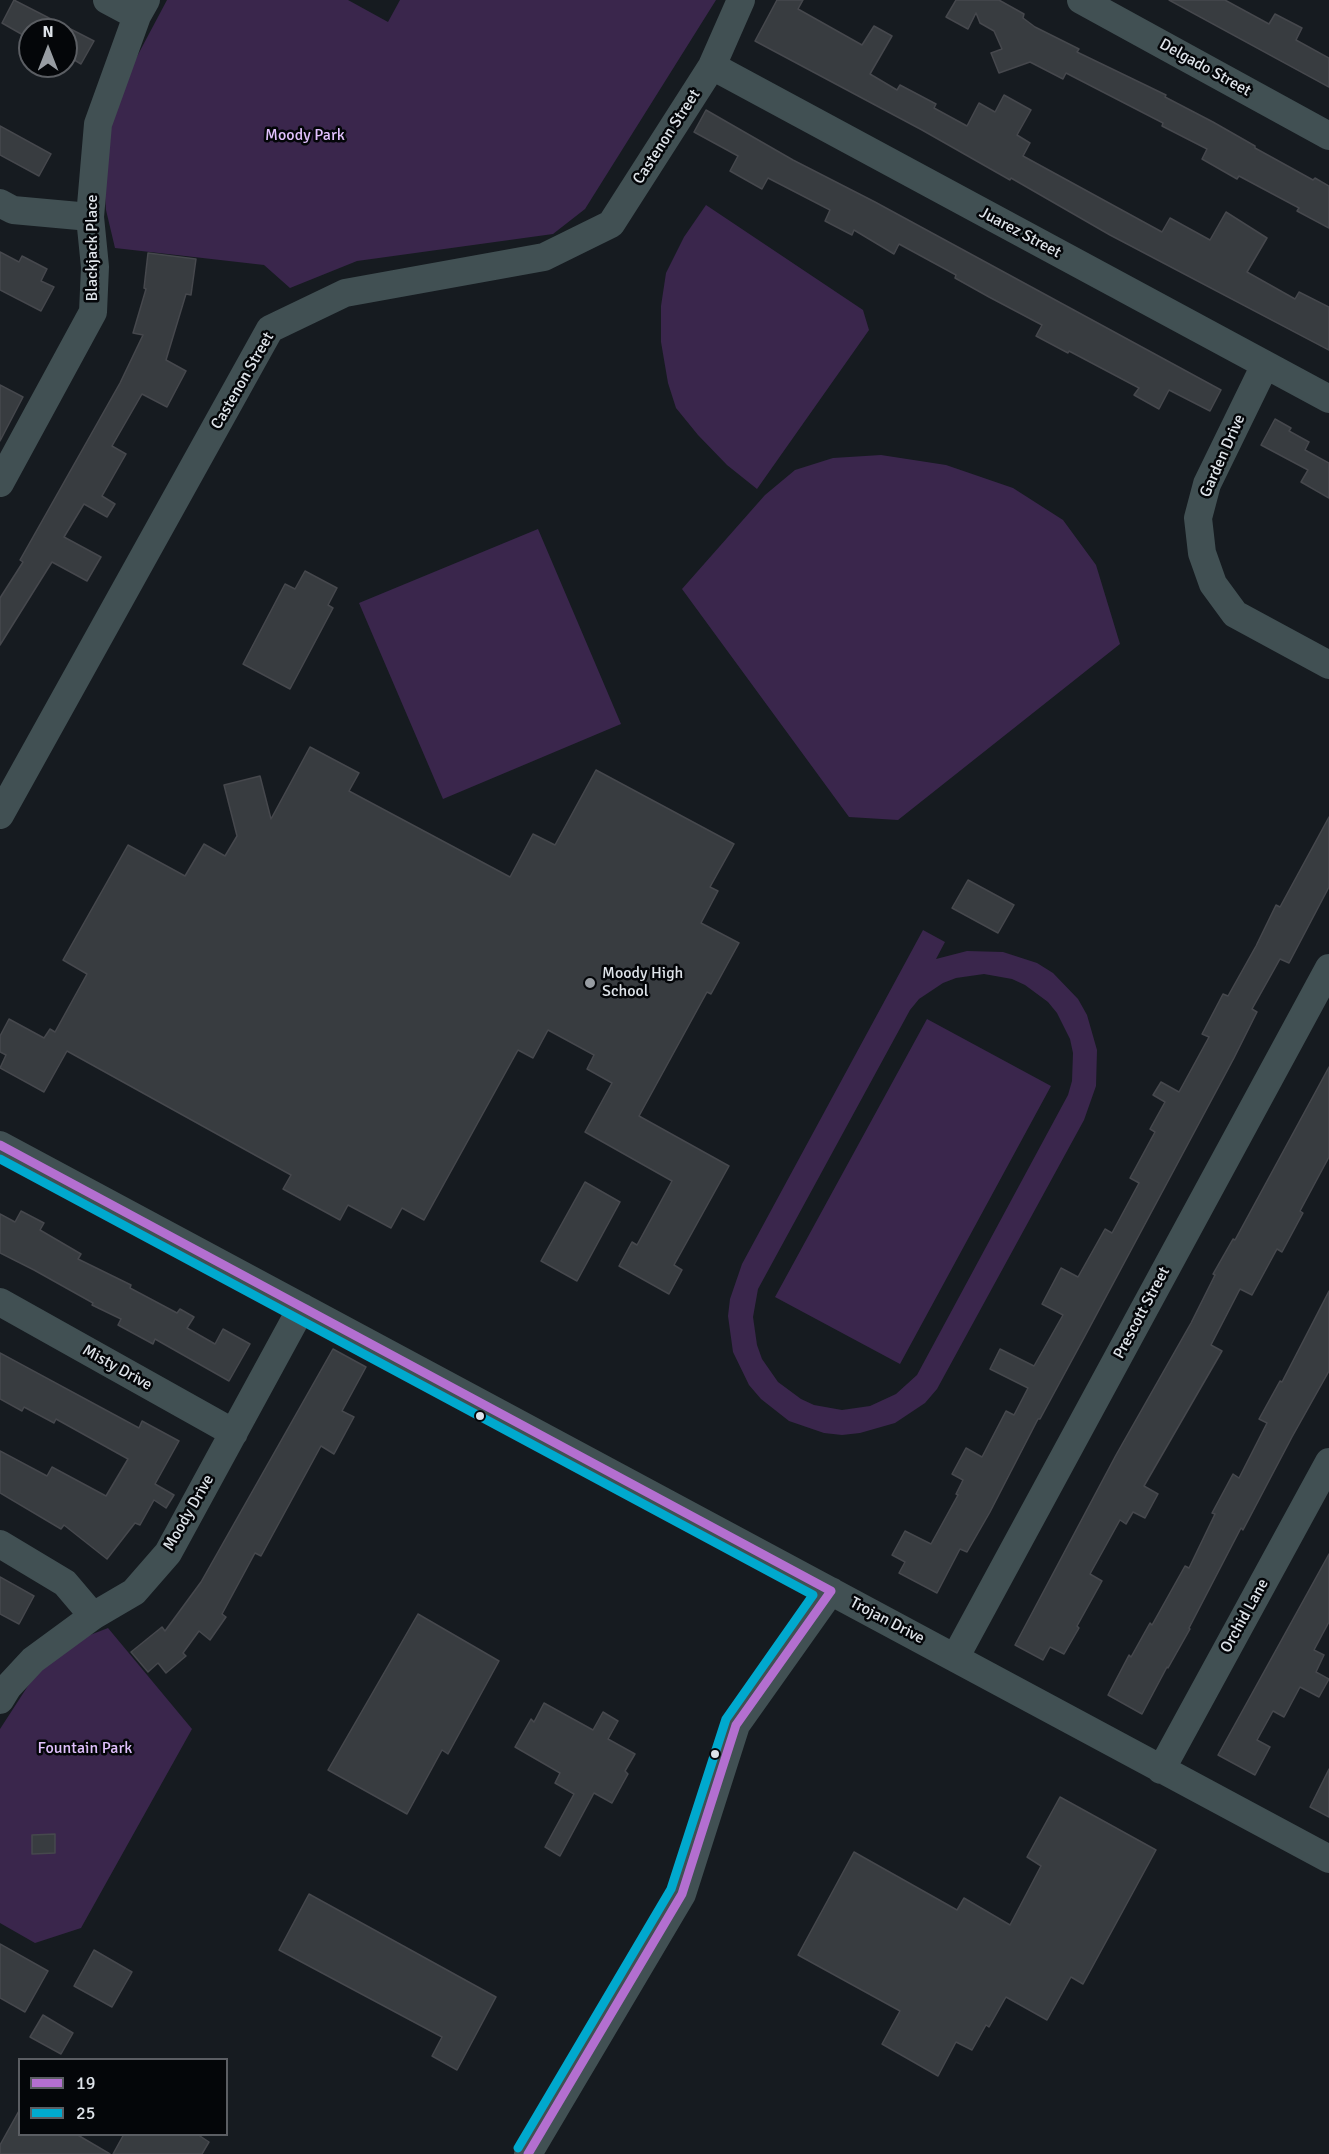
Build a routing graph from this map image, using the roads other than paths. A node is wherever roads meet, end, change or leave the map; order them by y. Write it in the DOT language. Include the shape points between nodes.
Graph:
graph roads {
  1 [pos="107,0"];
  2 [pos="741,0"];
  3 [pos="1081,0"];
  4 [pos="142,8"];
  5 [pos="712,66"];
  6 [pos="1329,136"];
  7 [pos="0,203"];
  8 [pos="90,217"];
  9 [pos="1265,366"];
  10 [pos="1329,399"];
  11 [pos="2,474"];
  12 [pos="1329,665"];
  13 [pos="0,815"];
  14 [pos="1329,968"];
  15 [pos="0,1145"];
  16 [pos="0,1302"];
  17 [pos="302,1307"];
  18 [pos="234,1433"];
  19 [pos="1329,1462"];
  20 [pos="0,1544"];
  21 [pos="831,1591"];
  22 [pos="93,1616"];
  23 [pos="955,1658"];
  24 [pos="0,1700"];
  25 [pos="1161,1770"];
  26 [pos="1329,1859"];
  27 [pos="528,2154"];
  1 -- 4 [label="street"];
  2 -- 5 [label="street"];
  3 -- 6 [label="street, Delgado Street"];
  4 -- 8 [label="street, Blackjack Place" via="98,124"];
  5 -- 9 [label="street, Juarez Street"];
  5 -- 13 [label="street, Castenon Street" via="611,224 544,257 345,293 270,329"];
  7 -- 8 [label="street" via="13,210"];
  8 -- 11 [label="street, Blackjack Place" via="95,267 93,312"];
  9 -- 10 [label="street, Juarez Street"];
  9 -- 12 [label="street, Garden Drive" via="1207,484 1198,518 1202,553 1213,584 1235,614"];
  14 -- 23 [label="street, Prescott Street"];
  15 -- 17 [label="street, Trojan Drive"];
  16 -- 18 [label="street, Misty Drive"];
  17 -- 18 [label="street, Moody Drive"];
  17 -- 21 [label="street, Trojan Drive"];
  18 -- 22 [label="street, Moody Drive" via="168,1553 134,1592"];
  19 -- 25 [label="street, Orchid Lane"];
  20 -- 22 [label="street" via="65,1583"];
  21 -- 23 [label="street, Trojan Drive"];
  21 -- 27 [label="street" via="735,1725 682,1894"];
  22 -- 24 [label="street, Moody Drive" via="33,1660"];
  23 -- 25 [label="street, Trojan Drive"];
  25 -- 26 [label="street, Trojan Drive"];
}
